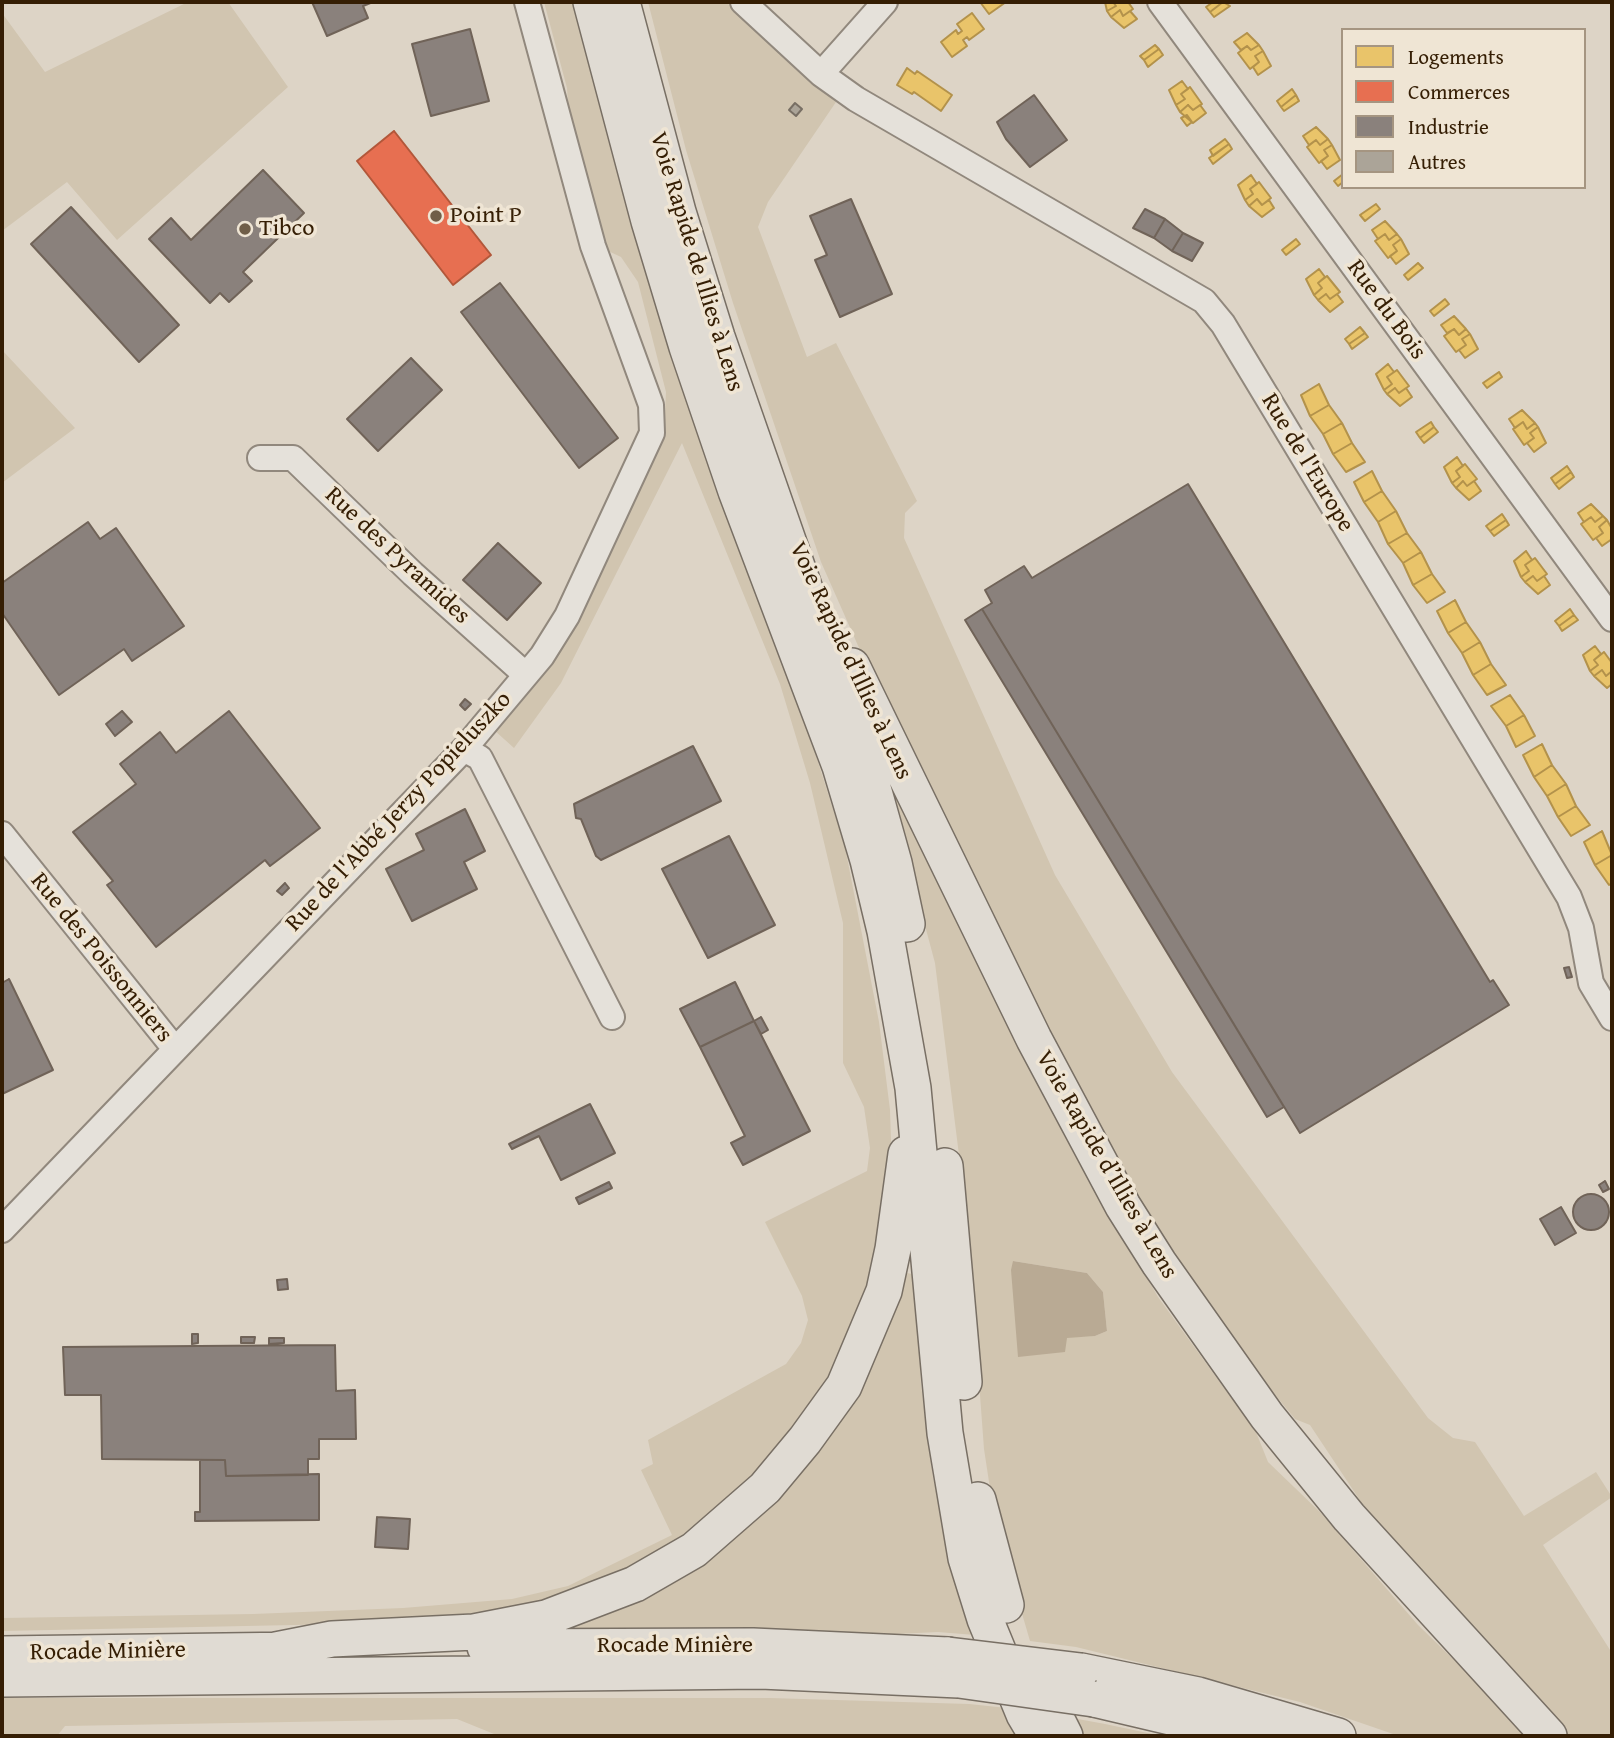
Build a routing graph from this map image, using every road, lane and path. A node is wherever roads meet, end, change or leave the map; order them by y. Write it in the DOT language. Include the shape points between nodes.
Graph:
graph roads {
  1 [pos="527,2"];
  2 [pos="591,2"];
  3 [pos="622,2"];
  4 [pos="743,2"];
  5 [pos="885,2"];
  6 [pos="1160,2"];
  7 [pos="821,74"];
  8 [pos="260,458"];
  9 [pos="779,520"];
  10 [pos="1612,619"];
  11 [pos="526,675"];
  12 [pos="464,749"];
  13 [pos="2,834"];
  14 [pos="611,1017"];
  15 [pos="1612,1018"];
  16 [pos="175,1049"];
  17 [pos="913,1088"];
  18 [pos="2,1230"];
  19 [pos="276,1650"];
  20 [pos="2,1654"];
  21 [pos="953,1668"];
  22 [pos="2,1679"];
  23 [pos="1087,1685"];
  24 [pos="1037,1736"];
  25 [pos="1065,1736"];
  26 [pos="1251,1736"];
  27 [pos="1338,1736"];
  28 [pos="1549,1736"];
  1 -- 11 [label="street, Rue de l'Abbé Jerzy Popieluszko" via="593,246 654,420 567,616"];
  2 -- 17 [label="highway" via="684,334 736,491 840,766 868,860 888,943"];
  3 -- 9 [label="highway, Voie Rapide de Illies à Lens" via="697,275"];
  4 -- 7 [label="street, Rue de l'Europe"];
  5 -- 7 [label="street"];
  6 -- 10 [label="street, Rue du Bois"];
  7 -- 15 [label="street, Rue de l'Europe" via="856,99 1204,301 1223,324 1569,897 1581,928 1591,983"];
  8 -- 11 [label="street, Rue des Pyramides" via="293,458 413,575"];
  9 -- 25 [label="highway, Voie Rapide de Illies à Lens" via="868,770 894,863 939,1111 970,1452 982,1520 1017,1639"];
  9 -- 28 [label="highway, Voie Rapide d’Illies à Lens" via="805,555 865,695 1034,1039 1123,1206 1159,1263 1267,1416 1349,1517"];
  11 -- 12 [label="street, Rue de l'Abbé Jerzy Popieluszko"];
  12 -- 14 [label="street" via="480,758"];
  12 -- 16 [label="street, Rue de l'Abbé Jerzy Popieluszko"];
  13 -- 16 [label="street, Rue des Poissonniers"];
  16 -- 18 [label="street, Rue de l'Abbé Jerzy Popieluszko"];
  17 -- 19 [label="highway" via="893,1249 868,1334 844,1386 825,1413 788,1462 734,1516 694,1550 635,1584 557,1615 474,1632 332,1639"];
  17 -- 24 [label="highway" via="944,1419 966,1558 985,1619"];
  19 -- 20 [label="highway, Rocade Minière"];
  19 -- 21 [label="highway, Rocade Minière" via="739,1646"];
  21 -- 22 [label="highway, Rocade Minière"];
  21 -- 23 [label="highway, Rocade Minière, bridge"];
  23 -- 26 [label="highway, Rocade Minière"];
  23 -- 27 [label="highway, Rocade Minière" via="1198,1695"];
}
